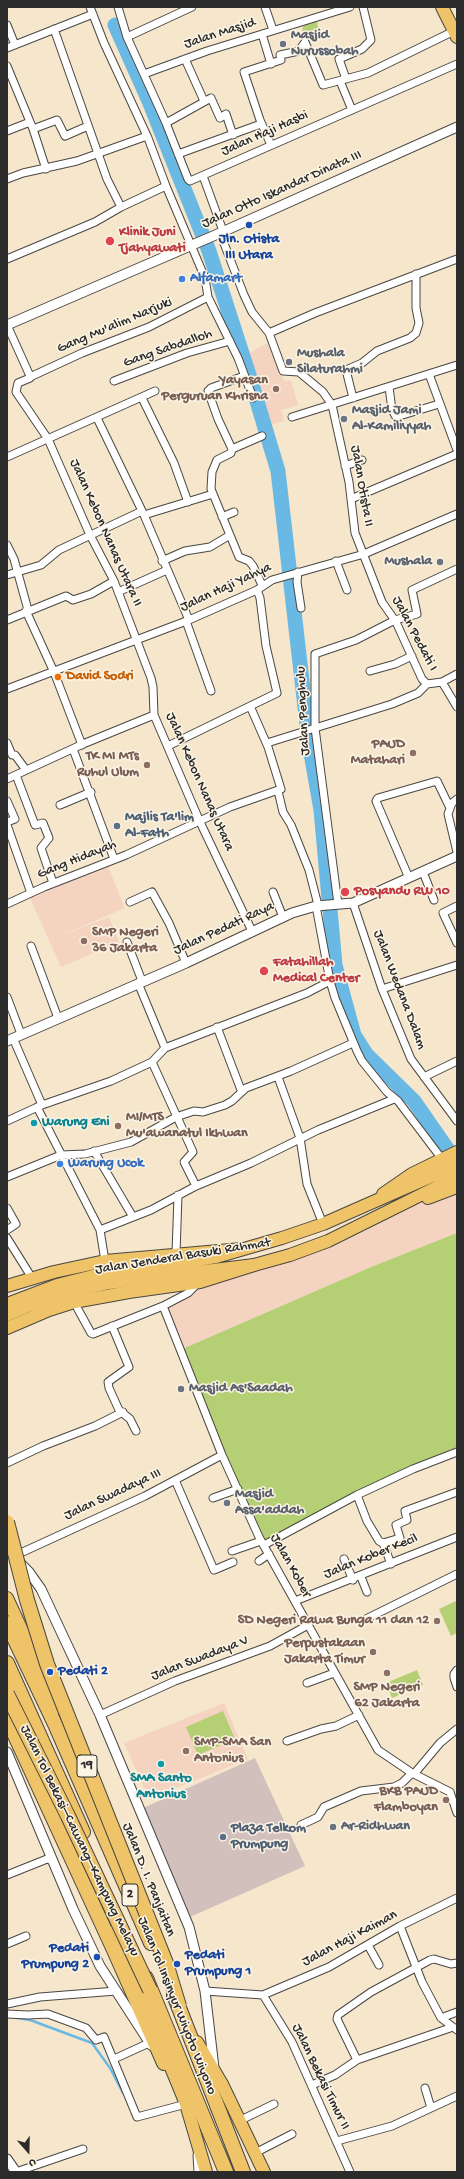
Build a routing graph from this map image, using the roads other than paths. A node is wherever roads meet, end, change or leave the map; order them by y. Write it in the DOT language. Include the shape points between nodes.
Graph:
graph roads {
  1 [pos="118,7"];
  2 [pos="192,7"];
  3 [pos="265,7"];
  4 [pos="324,7"];
  5 [pos="350,7"];
  6 [pos="363,7"];
  7 [pos="442,7"];
  8 [pos="92,10"];
  9 [pos="182,10"];
  10 [pos="326,15"];
  11 [pos="7,25"];
  12 [pos="54,29"];
  13 [pos="273,30"];
  14 [pos="262,34"];
  15 [pos="456,34"];
  16 [pos="127,37"];
  17 [pos="15,45"];
  18 [pos="7,48"];
  19 [pos="185,59"];
  20 [pos="271,64"];
  21 [pos="457,64"];
  22 [pos="7,66"];
  23 [pos="144,74"];
  24 [pos="343,80"];
  25 [pos="204,101"];
  26 [pos="352,110"];
  27 [pos="166,123"];
  28 [pos="261,124"];
  29 [pos="31,126"];
  30 [pos="88,126"];
  31 [pos="457,127"];
  32 [pos="7,131"];
  33 [pos="233,135"];
  34 [pos="147,136"];
  35 [pos="271,145"];
  36 [pos="98,154"];
  37 [pos="178,154"];
  38 [pos="46,169"];
  39 [pos="203,176"];
  40 [pos="7,179"];
  41 [pos="166,186"];
  42 [pos="120,207"];
  43 [pos="218,233"];
  44 [pos="192,245"];
  45 [pos="7,259"];
  46 [pos="457,259"];
  47 [pos="416,274"];
  48 [pos="208,297"];
  49 [pos="7,325"];
  50 [pos="269,333"];
  51 [pos="230,341"];
  52 [pos="457,365"];
  53 [pos="429,374"];
  54 [pos="244,376"];
  55 [pos="30,377"];
  56 [pos="114,381"];
  57 [pos="389,387"];
  58 [pos="155,391"];
  59 [pos="142,398"];
  60 [pos="253,398"];
  61 [pos="353,398"];
  62 [pos="439,404"];
  63 [pos="332,405"];
  64 [pos="292,417"];
  65 [pos="97,418"];
  66 [pos="262,436"];
  67 [pos="48,439"];
  68 [pos="232,449"];
  69 [pos="457,450"];
  70 [pos="457,454"];
  71 [pos="7,457"];
  72 [pos="362,460"];
  73 [pos="345,466"];
  74 [pos="212,494"];
  75 [pos="351,499"];
  76 [pos="188,502"];
  77 [pos="234,512"];
  78 [pos="143,513"];
  79 [pos="457,514"];
  80 [pos="222,517"];
  81 [pos="90,534"];
  82 [pos="230,535"];
  83 [pos="7,545"];
  84 [pos="364,554"];
  85 [pos="162,561"];
  86 [pos="336,561"];
  87 [pos="457,569"];
  88 [pos="167,570"];
  89 [pos="298,572"];
  90 [pos="16,573"];
  91 [pos="7,576"];
  92 [pos="114,582"];
  93 [pos="260,588"];
  94 [pos="347,590"];
  95 [pos="118,592"];
  96 [pos="301,608"];
  97 [pos="27,611"];
  98 [pos="7,620"];
  99 [pos="188,620"];
  100 [pos="395,620"];
  101 [pos="136,639"];
  102 [pos="412,656"];
  103 [pos="370,671"];
  104 [pos="54,672"];
  105 [pos="457,674"];
  106 [pos="442,682"];
  107 [pos="427,684"];
  108 [pos="7,689"];
  109 [pos="211,691"];
  110 [pos="250,706"];
  111 [pos="457,707"];
  112 [pos="154,715"];
  113 [pos="310,730"];
  114 [pos="7,743"];
  115 [pos="267,743"];
  116 [pos="82,745"];
  117 [pos="168,746"];
  118 [pos="73,749"];
  119 [pos="26,770"];
  120 [pos="16,775"];
  121 [pos="7,779"];
  122 [pos="278,791"];
  123 [pos="91,792"];
  124 [pos="457,799"];
  125 [pos="7,801"];
  126 [pos="60,805"];
  127 [pos="450,808"];
  128 [pos="200,822"];
  129 [pos="7,824"];
  130 [pos="457,852"];
  131 [pos="457,856"];
  132 [pos="114,859"];
  133 [pos="423,872"];
  134 [pos="409,878"];
  135 [pos="53,883"];
  136 [pos="273,892"];
  137 [pos="31,893"];
  138 [pos="434,900"];
  139 [pos="130,902"];
  140 [pos="353,903"];
  141 [pos="7,904"];
  142 [pos="337,904"];
  143 [pos="319,905"];
  144 [pos="457,906"];
  145 [pos="283,917"];
  146 [pos="252,931"];
  147 [pos="127,942"];
  148 [pos="457,943"];
  149 [pos="31,946"];
  150 [pos="186,963"];
  151 [pos="457,965"];
  152 [pos="330,981"];
  153 [pos="140,982"];
  154 [pos="382,989"];
  155 [pos="7,997"];
  156 [pos="58,1018"];
  157 [pos="217,1028"];
  158 [pos="14,1038"];
  159 [pos="353,1043"];
  160 [pos="165,1048"];
  161 [pos="457,1061"];
  162 [pos="152,1062"];
  163 [pos="278,1077"];
  164 [pos="424,1077"];
  165 [pos="241,1090"];
  166 [pos="394,1099"];
  167 [pos="40,1106"];
  168 [pos="176,1117"];
  169 [pos="7,1121"];
  170 [pos="457,1121"];
  171 [pos="300,1138"];
  172 [pos="94,1151"];
  173 [pos="61,1155"];
  174 [pos="452,1163"];
  175 [pos="7,1177"];
  176 [pos="196,1186"];
  177 [pos="457,1187"];
  178 [pos="178,1195"];
  179 [pos="7,1208"];
  180 [pos="383,1213"];
  181 [pos="133,1217"];
  182 [pos="323,1224"];
  183 [pos="7,1230"];
  184 [pos="100,1230"];
  185 [pos="7,1238"];
  186 [pos="242,1250"];
  187 [pos="176,1254"];
  188 [pos="105,1261"];
  189 [pos="254,1265"];
  190 [pos="32,1278"];
  191 [pos="200,1282"];
  192 [pos="7,1286"];
  193 [pos="74,1302"];
  194 [pos="7,1304"];
  195 [pos="163,1306"];
  196 [pos="7,1315"];
  197 [pos="112,1326"];
  198 [pos="7,1328"];
  199 [pos="123,1412"];
  200 [pos="136,1432"];
  201 [pos="457,1452"];
  202 [pos="222,1455"];
  203 [pos="7,1463"];
  204 [pos="175,1480"];
  205 [pos="238,1489"];
  206 [pos="457,1492"];
  207 [pos="357,1495"];
  208 [pos="213,1498"];
  209 [pos="7,1522"];
  210 [pos="457,1537"];
  211 [pos="263,1543"];
  212 [pos="383,1543"];
  213 [pos="232,1551"];
  214 [pos="10,1553"];
  215 [pos="269,1554"];
  216 [pos="344,1559"];
  217 [pos="258,1561"];
  218 [pos="233,1562"];
  219 [pos="391,1564"];
  220 [pos="457,1574"];
  221 [pos="361,1577"];
  222 [pos="353,1580"];
  223 [pos="367,1592"];
  224 [pos="7,1598"];
  225 [pos="295,1601"];
  226 [pos="366,1619"];
  227 [pos="7,1623"];
  228 [pos="308,1625"];
  229 [pos="7,1663"];
  230 [pos="457,1670"];
  231 [pos="334,1673"];
  232 [pos="7,1683"];
  233 [pos="307,1683"];
  234 [pos="457,1687"];
  235 [pos="7,1694"];
  236 [pos="100,1715"];
  237 [pos="359,1715"];
  238 [pos="7,1718"];
  239 [pos="457,1729"];
  240 [pos="287,1741"];
  241 [pos="7,1753"];
  242 [pos="413,1773"];
  243 [pos="454,1790"];
  244 [pos="457,1813"];
  245 [pos="301,1825"];
  246 [pos="50,1858"];
  247 [pos="7,1875"];
  248 [pos="457,1898"];
  249 [pos="400,1926"];
  250 [pos="26,1936"];
  251 [pos="7,1944"];
  252 [pos="368,1945"];
  253 [pos="457,1963"];
  254 [pos="379,1965"];
  255 [pos="417,1967"];
  256 [pos="150,1990"];
  257 [pos="116,1991"];
  258 [pos="205,1991"];
  259 [pos="263,1995"];
  260 [pos="7,2004"];
  261 [pos="179,2006"];
  262 [pos="457,2012"];
  263 [pos="7,2014"];
  264 [pos="441,2018"];
  265 [pos="455,2029"];
  266 [pos="149,2042"];
  267 [pos="114,2060"];
  268 [pos="357,2060"];
  269 [pos="164,2063"];
  270 [pos="214,2070"];
  271 [pos="312,2085"];
  272 [pos="425,2088"];
  273 [pos="457,2096"];
  274 [pos="186,2104"];
  275 [pos="274,2104"];
  276 [pos="432,2108"];
  277 [pos="245,2118"];
  278 [pos="292,2134"];
  279 [pos="198,2139"];
  280 [pos="336,2141"];
  281 [pos="84,2148"];
  282 [pos="255,2153"];
  283 [pos="8,2163"];
  284 [pos="16,2172"];
  285 [pos="199,2172"];
  286 [pos="206,2172"];
  287 [pos="226,2172"];
  288 [pos="243,2172"];
  289 [pos="264,2172"];
  290 [pos="350,2172"];
  1 -- 16 [label="street, Jalan Haji Hasbi"];
  2 -- 9 [label="street"];
  3 -- 13 [label="street"];
  4 -- 10 [label="street"];
  5 -- 10 [label="street, Jalan Masjid"];
  6 -- 24 [label="street" via="371,40 362,49 339,59"];
  7 -- 15 [label="main road"];
  8 -- 12 [label="street"];
  8 -- 34 [label="street" via="104,43"];
  9 -- 16 [label="street"];
  10 -- 13 [label="street, Jalan Masjid"];
  11 -- 17 [label="street"];
  12 -- 17 [label="street"];
  12 -- 30 [label="street"];
  13 -- 14 [label="street, Jalan Masjid"];
  14 -- 19 [label="street, Jalan Masjid"];
  14 -- 20 [label="street"];
  15 -- 24 [label="street" via="368,73"];
  16 -- 23 [label="street, Jalan Haji Hasbi"];
  17 -- 18 [label="street"];
  19 -- 23 [label="street, Jalan Masjid"];
  19 -- 25 [label="street"];
  20 -- 24 [label="street" via="281,60 280,55 299,51 305,42 322,85"];
  20 -- 28 [label="street" via="244,72"];
  21 -- 26 [label="street, Jalan Haji Hasbi"];
  22 -- 29 [label="street"];
  23 -- 27 [label="street, Jalan Haji Hasbi"];
  24 -- 26 [label="street"];
  25 -- 27 [label="street"];
  25 -- 33 [label="street" via="211,98 220,118 226,114"];
  26 -- 35 [label="street, Jalan Haji Hasbi"];
  27 -- 37 [label="street, Jalan Haji Hasbi"];
  28 -- 33 [label="street"];
  28 -- 35 [label="street"];
  29 -- 30 [label="street" via="57,120 65,136"];
  29 -- 32 [label="street"];
  29 -- 38 [label="street"];
  30 -- 36 [label="street"];
  31 -- 43 [label="street, Jalan Otto Iskandar Dinata III"];
  33 -- 37 [label="street"];
  34 -- 36 [label="street"];
  34 -- 41 [label="street"];
  35 -- 39 [label="street, Jalan Haji Hasbi"];
  36 -- 38 [label="street"];
  36 -- 42 [label="street"];
  37 -- 39 [label="street, Jalan Haji Hasbi" via="188,179 191,181"];
  38 -- 40 [label="street"];
  39 -- 43 [label="street, Jalan Otista II"];
  41 -- 42 [label="street"];
  41 -- 44 [label="street"];
  42 -- 45 [label="street" via="95,222"];
  43 -- 44 [label="street, Jalan Otto Iskandar Dinata III"];
  43 -- 50 [label="street, Jalan Otista II" via="252,312"];
  44 -- 48 [label="street" via="205,278"];
  44 -- 49 [label="street, Jalan Otto Iskandar Dinata III"];
  46 -- 47 [label="street"];
  47 -- 50 [label="street"];
  47 -- 61 [label="street" via="416,308 419,323 416,333 410,338 374,352 362,363 346,371"];
  48 -- 51 [label="street"];
  48 -- 55 [label="street, Gang Mu'alim Narjuki" via="149,327"];
  49 -- 55 [label="street"];
  50 -- 63 [label="street, Jalan Otista II" via="283,371 299,372 323,392"];
  51 -- 54 [label="street"];
  51 -- 56 [label="street, Gang Sabdalloh" via="187,353"];
  52 -- 53 [label="street"];
  53 -- 57 [label="street"];
  53 -- 62 [label="street"];
  54 -- 60 [label="street"];
  54 -- 68 [label="street" via="208,390"];
  55 -- 67 [label="street, Jalan Kebon Nanas Utara II" via="18,383 16,392"];
  57 -- 61 [label="street"];
  57 -- 62 [label="street" via="392,410 396,417"];
  58 -- 59 [label="street"];
  59 -- 65 [label="street"];
  59 -- 76 [label="street" via="174,463"];
  61 -- 63 [label="street"];
  62 -- 69 [label="street"];
  63 -- 64 [label="street"];
  63 -- 73 [label="street, Jalan Otista II"];
  65 -- 67 [label="street"];
  65 -- 78 [label="street"];
  66 -- 68 [label="street"];
  67 -- 71 [label="street"];
  67 -- 81 [label="street, Jalan Kebon Nanas Utara II"];
  68 -- 74 [label="street" via="231,453 214,464"];
  70 -- 75 [label="street"];
  72 -- 73 [label="street"];
  73 -- 75 [label="street, Jalan Otista II"];
  74 -- 76 [label="street"];
  74 -- 80 [label="street"];
  75 -- 84 [label="street, Jalan Otista II" via="355,533"];
  76 -- 78 [label="street"];
  77 -- 80 [label="street"];
  78 -- 81 [label="street"];
  78 -- 85 [label="street"];
  79 -- 84 [label="street, Jalan Haji Yahya"];
  80 -- 82 [label="street"];
  81 -- 90 [label="street" via="59,550 41,566"];
  81 -- 92 [label="street, Jalan Kebon Nanas Utara II"];
  82 -- 85 [label="street" via="210,547 185,551"];
  82 -- 93 [label="street" via="239,557 249,561 253,566"];
  83 -- 90 [label="street" via="14,559"];
  84 -- 86 [label="street, Jalan Haji Yahya"];
  84 -- 100 [label="street, Jalan Pedati I" via="382,602"];
  85 -- 88 [label="street"];
  86 -- 89 [label="street, Jalan Haji Yahya"];
  86 -- 94 [label="street"];
  87 -- 100 [label="street, Jalan Penghulu" via="412,590 418,613"];
  88 -- 95 [label="street"];
  88 -- 99 [label="street"];
  89 -- 93 [label="street, Jalan Haji Yahya" via="286,574"];
  89 -- 96 [label="street"];
  90 -- 91 [label="street"];
  90 -- 97 [label="street"];
  92 -- 95 [label="street, Jalan Kebon Nanas Utara II"];
  92 -- 97 [label="street" via="91,594 73,600 66,596"];
  93 -- 99 [label="street, Jalan Haji Yahya"];
  93 -- 110 [label="street" via="266,646 277,690 276,695"];
  95 -- 101 [label="street, Jalan Kebon Nanas Utara II"];
  97 -- 98 [label="street"];
  97 -- 104 [label="street"];
  99 -- 101 [label="street, Jalan Haji Yahya"];
  99 -- 109 [label="street"];
  100 -- 102 [label="street, Jalan Pedati I"];
  100 -- 113 [label="street, Jalan Penghulu" via="356,640 315,654"];
  101 -- 104 [label="street, Jalan Haji Yahya"];
  101 -- 112 [label="street, Jalan Kebon Nanas Utara" via="154,687"];
  102 -- 103 [label="street"];
  102 -- 107 [label="street, Jalan Pedati I" via="417,671"];
  104 -- 108 [label="street, Jalan Haji Yahya"];
  104 -- 116 [label="street"];
  105 -- 106 [label="street"];
  106 -- 107 [label="street, Jalan Pedati I"];
  106 -- 111 [label="street, Jalan Pedati I"];
  107 -- 113 [label="street" via="418,693 392,704"];
  110 -- 115 [label="street"];
  110 -- 117 [label="street"];
  112 -- 116 [label="street"];
  112 -- 117 [label="street, Jalan Kebon Nanas Utara"];
  113 -- 115 [label="street"];
  113 -- 142 [label="street, Jalan Penghulu"];
  114 -- 119 [label="street" via="12,754"];
  115 -- 122 [label="street" via="282,786"];
  116 -- 118 [label="street"];
  117 -- 128 [label="street, Jalan Kebon Nanas Utara"];
  118 -- 119 [label="street"];
  118 -- 123 [label="street"];
  119 -- 120 [label="street"];
  120 -- 121 [label="street"];
  120 -- 135 [label="street" via="35,825 44,824 49,840 42,848"];
  122 -- 128 [label="street, Gang Hidayah"];
  122 -- 143 [label="street" via="283,812 309,870"];
  123 -- 126 [label="street"];
  123 -- 132 [label="street"];
  124 -- 127 [label="street"];
  125 -- 129 [label="street" via="15,819"];
  127 -- 130 [label="street" via="448,814"];
  127 -- 134 [label="street" via="437,781 378,798 376,803"];
  128 -- 132 [label="street, Gang Hidayah"];
  128 -- 146 [label="street, Jalan Kebon Nanas Utara"];
  129 -- 137 [label="street"];
  131 -- 133 [label="street, Jalan Pedati Raya"];
  132 -- 135 [label="street, Gang Hidayah"];
  133 -- 134 [label="street, Jalan Pedati Raya"];
  133 -- 138 [label="street"];
  134 -- 140 [label="street, Jalan Pedati Raya"];
  135 -- 137 [label="street, Gang Hidayah"];
  136 -- 145 [label="street"];
  137 -- 141 [label="street, Gang Hidayah"];
  139 -- 150 [label="street" via="152,892"];
  140 -- 142 [label="street, Jalan Pedati Raya"];
  140 -- 154 [label="street, Jalan Wedana Dalam"];
  142 -- 143 [label="street, Jalan Pedati Raya"];
  143 -- 145 [label="street, Jalan Pedati Raya"];
  143 -- 152 [label="street"];
  144 -- 148 [label="street" via="443,913"];
  145 -- 146 [label="street, Jalan Pedati Raya"];
  146 -- 150 [label="street, Jalan Pedati Raya"];
  147 -- 153 [label="street"];
  149 -- 156 [label="street"];
  150 -- 153 [label="street, Jalan Pedati Raya"];
  151 -- 154 [label="street"];
  152 -- 157 [label="street" via="307,993"];
  152 -- 159 [label="street"];
  153 -- 156 [label="street, Jalan Pedati Raya"];
  153 -- 160 [label="street"];
  154 -- 164 [label="street, Jalan Wedana Dalam" via="411,1059"];
  155 -- 158 [label="street"];
  156 -- 158 [label="street, Jalan Pedati Raya"];
  157 -- 160 [label="street"];
  157 -- 165 [label="street"];
  158 -- 167 [label="street"];
  159 -- 163 [label="street"];
  159 -- 166 [label="street" via="362,1062"];
  160 -- 162 [label="street"];
  161 -- 164 [label="street"];
  162 -- 167 [label="street" via="111,1081"];
  162 -- 168 [label="street"];
  163 -- 165 [label="street"];
  163 -- 171 [label="street"];
  164 -- 170 [label="street, Jalan Wedana Dalam"];
  165 -- 168 [label="street" via="225,1105"];
  166 -- 171 [label="street"];
  166 -- 174 [label="street"];
  167 -- 169 [label="street"];
  167 -- 173 [label="street"];
  168 -- 172 [label="street" via="131,1142"];
  168 -- 176 [label="street" via="193,1152 184,1162"];
  171 -- 176 [label="street" via="251,1163"];
  171 -- 182 [label="street" via="307,1184"];
  172 -- 173 [label="street"];
  172 -- 181 [label="street"];
  173 -- 175 [label="street"];
  173 -- 184 [label="street" via="66,1159"];
  174 -- 180 [label="main road, Jalan Jenderal Basuki Rahmat" via="446,1182"];
  174 -- 182 [label="main road, Jalan Jenderal Basuki Rahmat" via="397,1183 379,1198"];
  176 -- 178 [label="street"];
  177 -- 180 [label="main road, Jalan Jenderal Basuki Rahmat"];
  178 -- 181 [label="street"];
  178 -- 187 [label="street"];
  179 -- 183 [label="street" via="16,1224"];
  180 -- 189 [label="main road, Jalan Jenderal Basuki Rahmat" via="328,1241"];
  181 -- 184 [label="street"];
  182 -- 186 [label="main road, Jalan Jenderal Basuki Rahmat"];
  184 -- 188 [label="street"];
  185 -- 190 [label="street"];
  186 -- 187 [label="main road"];
  186 -- 194 [label="main road, Jalan Jenderal Basuki Rahmat" via="93,1276 57,1285"];
  187 -- 188 [label="main road"];
  188 -- 190 [label="main road"];
  189 -- 191 [label="main road"];
  189 -- 196 [label="main road, Jalan Jenderal Basuki Rahmat" via="102,1285 61,1295"];
  190 -- 192 [label="main road"];
  191 -- 193 [label="main road"];
  191 -- 195 [label="street" via="188,1293"];
  193 -- 197 [label="street" via="91,1333 95,1334"];
  193 -- 198 [label="main road"];
  195 -- 197 [label="street"];
  195 -- 202 [label="street, Jalan Kober"];
  197 -- 199 [label="street" via="129,1365 108,1382 118,1408"];
  199 -- 200 [label="street" via="130,1419"];
  199 -- 203 [label="street"];
  201 -- 207 [label="street"];
  202 -- 204 [label="street, Jalan Swadaya III"];
  202 -- 205 [label="street, Jalan Kober"];
  204 -- 214 [label="street, Jalan Swadaya III" via="145,1496"];
  204 -- 218 [label="street" via="214,1570"];
  205 -- 208 [label="street"];
  205 -- 211 [label="street, Jalan Kober"];
  206 -- 212 [label="street" via="405,1511 407,1520 396,1525 400,1538"];
  207 -- 211 [label="street"];
  207 -- 212 [label="street" via="367,1521 379,1541"];
  209 -- 261 [label="highway, Jalan Tol Bekasi–Cawang–Kampung Melayu / 19, bridge" via="27,1600 48,1664 166,1963"];
  210 -- 219 [label="street, Jalan Kober Kecil"];
  211 -- 213 [label="street"];
  211 -- 215 [label="street, Jalan Kober"];
  212 -- 219 [label="street"];
  214 -- 236 [label="street" via="41,1589"];
  215 -- 217 [label="street"];
  215 -- 225 [label="street, Jalan Kober"];
  216 -- 222 [label="street"];
  219 -- 221 [label="street, Jalan Kober Kecil"];
  220 -- 226 [label="street"];
  221 -- 222 [label="street, Jalan Kober Kecil"];
  221 -- 223 [label="street"];
  222 -- 225 [label="street, Jalan Kober Kecil"];
  224 -- 270 [label="main road, Jalan D. I. Panjaitan" via="119,1848 196,2040"];
  225 -- 228 [label="street, Jalan Kober"];
  227 -- 261 [label="highway, Jalan Tol Insinyur Wiyoto Wiyono / 2, bridge" via="55,1724"];
  228 -- 231 [label="street, Jalan Kober"];
  228 -- 236 [label="street, Jalan Swadaya V" via="270,1646 175,1681"];
  229 -- 256 [label="highway, Jalan Tol Insinyur Wiyoto Wiyono / 2, bridge" via="111,1895"];
  230 -- 234 [label="street" via="454,1678"];
  231 -- 233 [label="street"];
  231 -- 237 [label="street, Jalan Kober"];
  232 -- 274 [label="main road" via="96,1886"];
  235 -- 256 [label="highway, Jalan Tol Bekasi–Cawang–Kampung Melayu, bridge"];
  236 -- 258 [label="street" via="189,1928"];
  237 -- 240 [label="street" via="336,1726"];
  237 -- 242 [label="street, Jalan Kober" via="378,1750"];
  238 -- 269 [label="highway"];
  239 -- 242 [label="street" via="440,1743"];
  241 -- 246 [label="street"];
  242 -- 243 [label="street, Jalan Kober"];
  242 -- 245 [label="street" via="394,1787 361,1791 324,1807 318,1817"];
  243 -- 244 [label="street"];
  246 -- 247 [label="street"];
  246 -- 257 [label="street" via="100,1966"];
  248 -- 249 [label="street, Jalan Haji Kaiman"];
  249 -- 252 [label="street, Jalan Haji Kaiman"];
  249 -- 255 [label="street"];
  250 -- 251 [label="street"];
  252 -- 254 [label="street"];
  252 -- 259 [label="street, Jalan Haji Kaiman" via="329,1967"];
  253 -- 255 [label="street" via="451,1964 434,1959"];
  255 -- 264 [label="street"];
  255 -- 268 [label="street" via="364,1996 338,2016 337,2019"];
  256 -- 287 [label="highway, Jalan Tol Insinyur Wiyoto Wiyono / 2"];
  257 -- 260 [label="street" via="46,1996"];
  257 -- 266 [label="street"];
  258 -- 259 [label="street, Jalan Haji Kaiman"];
  258 -- 270 [label="street"];
  259 -- 271 [label="street, Jalan Bekasi Timur II" via="292,2042"];
  261 -- 288 [label="highway, Jalan Tol Insinyur Wiyoto Wiyono / 2"];
  262 -- 264 [label="street"];
  263 -- 267 [label="street" via="48,2014 71,2021 86,2028 96,2040 104,2037"];
  264 -- 265 [label="street"];
  265 -- 268 [label="street"];
  266 -- 267 [label="street"];
  266 -- 269 [label="street"];
  267 -- 274 [label="street" via="137,2117"];
  268 -- 271 [label="street" via="335,2075"];
  269 -- 274 [label="street"];
  270 -- 282 [label="main road, Jalan D. I. Panjaitan"];
  271 -- 280 [label="street, Jalan Bekasi Timur II"];
  272 -- 276 [label="street"];
  273 -- 276 [label="street"];
  274 -- 279 [label="main road"];
  275 -- 277 [label="street"];
  276 -- 280 [label="street" via="392,2126"];
  278 -- 282 [label="street"];
  279 -- 285 [label="street"];
  279 -- 286 [label="main road"];
  280 -- 290 [label="street, Jalan Bekasi Timur II"];
  281 -- 284 [label="street"];
  282 -- 289 [label="main road, Jalan D. I. Panjaitan"];
  283 -- 284 [label="street"];
}
